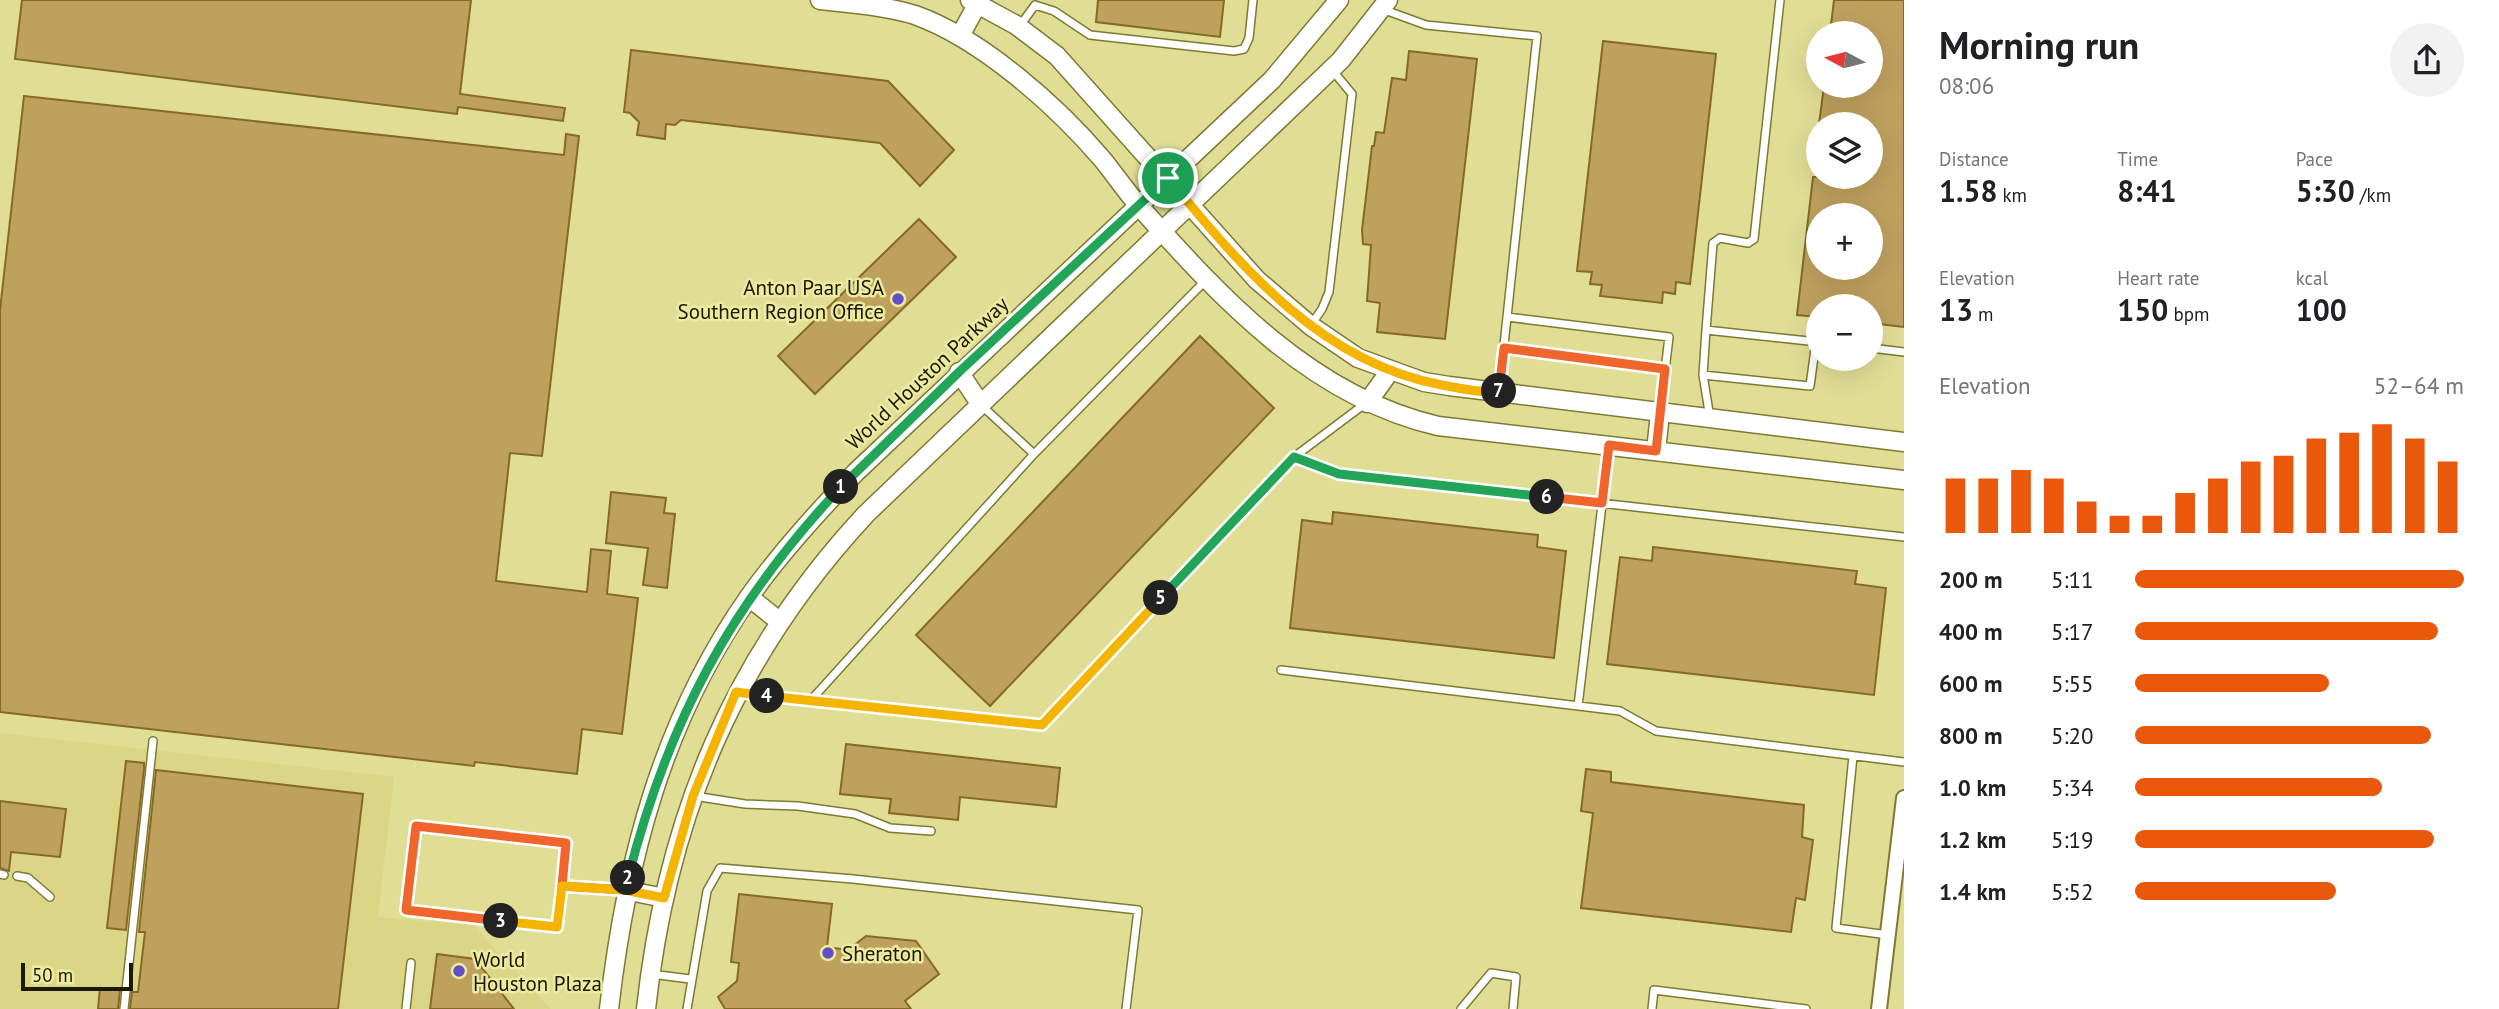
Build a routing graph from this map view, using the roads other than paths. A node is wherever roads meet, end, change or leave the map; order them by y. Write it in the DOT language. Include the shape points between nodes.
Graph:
graph roads {
  1 [pos="820,0"];
  2 [pos="1253,0"];
  3 [pos="1339,0"];
  4 [pos="1780,0"];
  5 [pos="974,2"];
  6 [pos="1035,2"];
  7 [pos="1381,3"];
  8 [pos="1019,27"];
  9 [pos="960,36"];
  10 [pos="1332,70"];
  11 [pos="1168,178"];
  12 [pos="1139,205"];
  13 [pos="1191,206"];
  14 [pos="1164,232"];
  15 [pos="1208,279"];
  16 [pos="1507,317"];
  17 [pos="1311,326"];
  18 [pos="1706,330"];
  19 [pos="1806,341"];
  20 [pos="1504,348"];
  21 [pos="1883,349"];
  22 [pos="1904,352"];
  23 [pos="1665,369"];
  24 [pos="1390,371"];
  25 [pos="1812,371"];
  26 [pos="959,372"];
  27 [pos="1703,375"];
  28 [pos="1499,393"];
  29 [pos="1367,403"];
  30 [pos="981,404"];
  31 [pos="1660,413"];
  32 [pos="1710,419"];
  33 [pos="1904,442"];
  34 [pos="1609,445"];
  35 [pos="1656,451"];
  36 [pos="1034,454"];
  37 [pos="1294,457"];
  38 [pos="1904,480"];
  39 [pos="1602,503"];
  40 [pos="1904,537"];
  41 [pos="749,597"];
  42 [pos="779,621"];
  43 [pos="1281,670"];
  44 [pos="736,692"];
  45 [pos="811,700"];
  46 [pos="1578,706"];
  47 [pos="153,741"];
  48 [pos="1853,755"];
  49 [pos="1904,762"];
  50 [pos="693,796"];
  51 [pos="1904,798"];
  52 [pos="931,831"];
  53 [pos="17,876"];
  54 [pos="562,886"];
  55 [pos="625,890"];
  56 [pos="50,897"];
  57 [pos="664,898"];
  58 [pos="1888,935"];
  59 [pos="411,963"];
  60 [pos="650,973"];
  61 [pos="690,979"];
  62 [pos="124,1009"];
  63 [pos="406,1009"];
  64 [pos="609,1009"];
  65 [pos="646,1009"];
  66 [pos="688,1009"];
  67 [pos="1126,1009"];
  68 [pos="1461,1009"];
  69 [pos="1513,1009"];
  70 [pos="1652,1009"];
  71 [pos="1806,1009"];
  72 [pos="1880,1009"];
  1 -- 9 [label="street" via="914,15"];
  2 -- 6 [label="lane" via="1249,38 1244,49 1234,51 1090,36"];
  3 -- 11 [label="street, World Houston Parkway" via="1272,80"];
  4 -- 18 [label="lane" via="1754,239 1748,243 1720,238 1713,243"];
  5 -- 8 [label="street"];
  5 -- 9 [label="street"];
  6 -- 8 [label="lane"];
  7 -- 10 [label="street"];
  7 -- 16 [label="lane" via="1426,25 1537,36"];
  8 -- 11 [label="street" via="1057,56"];
  9 -- 12 [label="street" via="1064,118"];
  10 -- 13 [label="street"];
  10 -- 17 [label="lane" via="1352,94 1329,292"];
  11 -- 12 [label="street, World Houston Parkway"];
  11 -- 13 [label="street"];
  12 -- 14 [label="street"];
  12 -- 26 [label="street, World Houston Parkway"];
  13 -- 14 [label="street"];
  13 -- 17 [label="street" via="1257,280"];
  14 -- 15 [label="street"];
  14 -- 30 [label="street"];
  15 -- 29 [label="street" via="1273,341 1317,375"];
  15 -- 36 [label="lane"];
  16 -- 20 [label="lane"];
  16 -- 23 [label="lane" via="1664,334 1670,341"];
  17 -- 24 [label="street" via="1358,358"];
  18 -- 19 [label="lane"];
  18 -- 27 [label="lane"];
  20 -- 23 [label="lane"];
  20 -- 28 [label="lane"];
  21 -- 22 [label="lane"];
  23 -- 31 [label="lane"];
  24 -- 28 [label="street" via="1424,382"];
  24 -- 29 [label="street"];
  25 -- 27 [label="lane" via="1810,386"];
  26 -- 30 [label="street"];
  26 -- 41 [label="street, World Houston Parkway" via="820,509"];
  27 -- 32 [label="lane"];
  28 -- 31 [label="street"];
  29 -- 34 [label="street" via="1438,426"];
  29 -- 37 [label="lane"];
  30 -- 36 [label="lane"];
  30 -- 42 [label="street" via="866,513"];
  31 -- 32 [label="street"];
  31 -- 35 [label="street"];
  32 -- 33 [label="street"];
  34 -- 35 [label="street"];
  34 -- 39 [label="lane"];
  35 -- 38 [label="street"];
  36 -- 45 [label="lane"];
  37 -- 39 [label="lane" via="1339,474"];
  37 -- 45 [label="lane" via="1042,725"];
  39 -- 40 [label="lane"];
  39 -- 46 [label="lane"];
  41 -- 42 [label="street"];
  41 -- 55 [label="street, World Houston Parkway" via="697,685 674,736"];
  42 -- 44 [label="street"];
  43 -- 46 [label="lane"];
  44 -- 45 [label="lane"];
  44 -- 50 [label="street"];
  46 -- 48 [label="lane" via="1620,711 1656,731"];
  47 -- 62 [label="lane"];
  48 -- 49 [label="lane"];
  48 -- 58 [label="lane" via="1836,928"];
  50 -- 52 [label="lane" via="855,814 890,828"];
  50 -- 57 [label="street"];
  51 -- 58 [label="street"];
  53 -- 56 [label="lane" via="28,878"];
  54 -- 54 [label="lane" via="566,843 416,826 406,910 557,927"];
  54 -- 55 [label="lane"];
  55 -- 57 [label="street"];
  55 -- 64 [label="street, World Houston Parkway"];
  57 -- 60 [label="street"];
  58 -- 72 [label="street"];
  59 -- 63 [label="lane"];
  60 -- 61 [label="lane"];
  60 -- 65 [label="street"];
  61 -- 66 [label="lane"];
  61 -- 67 [label="lane" via="712,877 720,869 732,869 1138,910"];
  68 -- 69 [label="lane" via="1491,973 1516,977"];
  70 -- 71 [label="lane" via="1654,990"];
}
